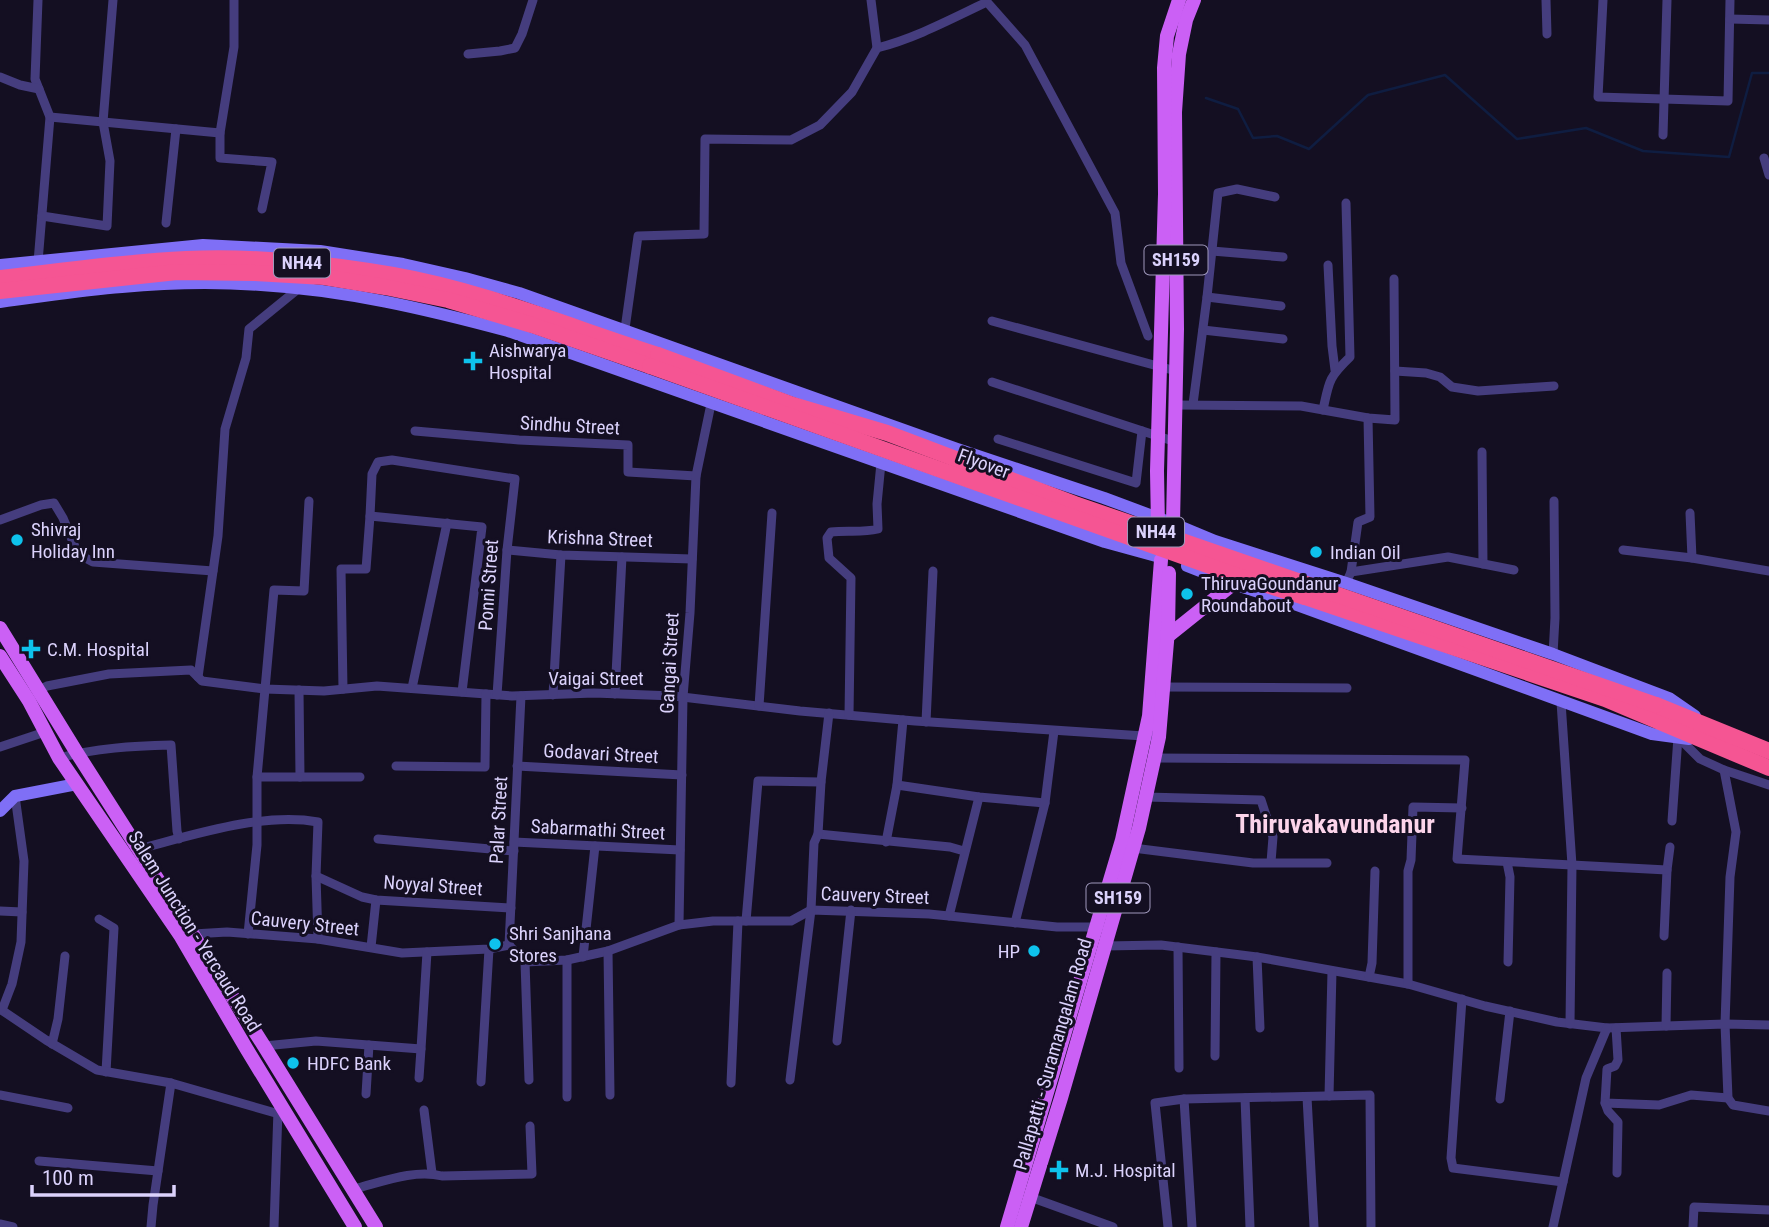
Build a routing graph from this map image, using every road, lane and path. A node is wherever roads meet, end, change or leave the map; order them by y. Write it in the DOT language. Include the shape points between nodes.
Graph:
graph roads {
  1 [pos="38,0"];
  2 [pos="113,0"];
  3 [pos="234,0"];
  4 [pos="533,0"];
  5 [pos="871,0"];
  6 [pos="1179,0"];
  7 [pos="1194,0"];
  8 [pos="1546,0"];
  9 [pos="1603,0"];
  10 [pos="1667,0"];
  11 [pos="1730,0"];
  12 [pos="1730,19"];
  13 [pos="1769,20"];
  14 [pos="1547,34"];
  15 [pos="877,48"];
  16 [pos="468,54"];
  17 [pos="0,77"];
  18 [pos="39,89"];
  19 [pos="1665,99"];
  20 [pos="50,117"];
  21 [pos="103,122"];
  22 [pos="176,128"];
  23 [pos="220,133"];
  24 [pos="1663,135"];
  25 [pos="1764,158"];
  26 [pos="1769,175"];
  27 [pos="1275,197"];
  28 [pos="1346,203"];
  29 [pos="262,209"];
  30 [pos="42,216"];
  31 [pos="166,223"];
  32 [pos="1212,251"];
  33 [pos="1283,257"];
  34 [pos="38,262"];
  35 [pos="0,264"];
  36 [pos="1328,265"];
  37 [pos="0,278"];
  38 [pos="1394,279"];
  39 [pos="298,289"];
  40 [pos="0,291"];
  41 [pos="1207,297"];
  42 [pos="0,303"];
  43 [pos="1281,306"];
  44 [pos="992,321"];
  45 [pos="1203,330"];
  46 [pos="1148,336"];
  47 [pos="1283,339"];
  48 [pos="593,340"];
  49 [pos="622,350"];
  50 [pos="654,360"];
  51 [pos="1160,366"];
  52 [pos="1335,370"];
  53 [pos="1395,370"];
  54 [pos="1176,371"];
  55 [pos="992,382"];
  56 [pos="1554,386"];
  57 [pos="711,404"];
  58 [pos="1193,404"];
  59 [pos="1175,405"];
  60 [pos="1323,410"];
  61 [pos="1368,418"];
  62 [pos="415,431"];
  63 [pos="1142,431"];
  64 [pos="1158,436"];
  65 [pos="998,439"];
  66 [pos="1176,442"];
  67 [pos="1482,452"];
  68 [pos="881,463"];
  69 [pos="696,476"];
  70 [pos="309,501"];
  71 [pos="1554,501"];
  72 [pos="772,513"];
  73 [pos="1690,513"];
  74 [pos="370,516"];
  75 [pos="0,520"];
  76 [pos="1158,522"];
  77 [pos="447,523"];
  78 [pos="1176,525"];
  79 [pos="507,550"];
  80 [pos="1623,550"];
  81 [pos="561,555"];
  82 [pos="622,557"];
  83 [pos="1692,558"];
  84 [pos="692,559"];
  85 [pos="1165,559"];
  86 [pos="1483,564"];
  87 [pos="213,570"];
  88 [pos="933,570"];
  89 [pos="1514,570"];
  90 [pos="1769,571"];
  91 [pos="1349,578"];
  92 [pos="1233,584"];
  93 [pos="0,628"];
  94 [pos="1168,636"];
  95 [pos="1553,654"];
  96 [pos="0,656"];
  97 [pos="198,677"];
  98 [pos="1163,687"];
  99 [pos="412,688"];
  100 [pos="1347,688"];
  101 [pos="265,689"];
  102 [pos="343,689"];
  103 [pos="39,690"];
  104 [pos="299,691"];
  105 [pos="462,692"];
  106 [pos="485,694"];
  107 [pos="615,694"];
  108 [pos="497,695"];
  109 [pos="554,695"];
  110 [pos="521,696"];
  111 [pos="684,697"];
  112 [pos="1561,702"];
  113 [pos="759,706"];
  114 [pos="1653,711"];
  115 [pos="829,713"];
  116 [pos="849,715"];
  117 [pos="904,720"];
  118 [pos="926,722"];
  119 [pos="1054,731"];
  120 [pos="45,732"];
  121 [pos="1708,734"];
  122 [pos="1152,736"];
  123 [pos="1678,737"];
  124 [pos="0,747"];
  125 [pos="1769,750"];
  126 [pos="77,753"];
  127 [pos="60,758"];
  128 [pos="1155,758"];
  129 [pos="396,766"];
  130 [pos="517,766"];
  131 [pos="1769,768"];
  132 [pos="1724,770"];
  133 [pos="682,775"];
  134 [pos="257,777"];
  135 [pos="300,777"];
  136 [pos="360,777"];
  137 [pos="821,782"];
  138 [pos="77,784"];
  139 [pos="897,785"];
  140 [pos="1769,785"];
  141 [pos="15,796"];
  142 [pos="979,797"];
  143 [pos="1146,797"];
  144 [pos="1045,803"];
  145 [pos="1462,808"];
  146 [pos="0,811"];
  147 [pos="257,821"];
  148 [pos="1672,821"];
  149 [pos="818,834"];
  150 [pos="179,839"];
  151 [pos="378,839"];
  152 [pos="886,842"];
  153 [pos="595,846"];
  154 [pos="514,847"];
  155 [pos="1670,847"];
  156 [pos="1133,848"];
  157 [pos="139,849"];
  158 [pos="680,850"];
  159 [pos="964,851"];
  160 [pos="1271,862"];
  161 [pos="1507,862"];
  162 [pos="1327,863"];
  163 [pos="1572,865"];
  164 [pos="1667,870"];
  165 [pos="1375,871"];
  166 [pos="316,876"];
  167 [pos="376,900"];
  168 [pos="511,908"];
  169 [pos="811,910"];
  170 [pos="851,910"];
  171 [pos="0,911"];
  172 [pos="22,912"];
  173 [pos="949,916"];
  174 [pos="99,919"];
  175 [pos="742,921"];
  176 [pos="1015,923"];
  177 [pos="679,925"];
  178 [pos="1102,928"];
  179 [pos="193,934"];
  180 [pos="248,934"];
  181 [pos="1664,936"];
  182 [pos="318,939"];
  183 [pos="509,945"];
  184 [pos="1105,946"];
  185 [pos="371,947"];
  186 [pos="1178,947"];
  187 [pos="489,949"];
  188 [pos="427,951"];
  189 [pos="608,951"];
  190 [pos="1216,952"];
  191 [pos="65,956"];
  192 [pos="583,957"];
  193 [pos="1257,957"];
  194 [pos="567,960"];
  195 [pos="525,962"];
  196 [pos="1508,962"];
  197 [pos="1332,971"];
  198 [pos="1667,972"];
  199 [pos="1369,977"];
  200 [pos="1408,984"];
  201 [pos="1462,999"];
  202 [pos="1,1009"];
  203 [pos="1510,1011"];
  204 [pos="1570,1024"];
  205 [pos="1725,1024"];
  206 [pos="1769,1025"];
  207 [pos="1666,1026"];
  208 [pos="1260,1028"];
  209 [pos="1611,1028"];
  210 [pos="837,1041"];
  211 [pos="52,1044"];
  212 [pos="369,1045"];
  213 [pos="264,1046"];
  214 [pos="421,1049"];
  215 [pos="1215,1056"];
  216 [pos="1179,1068"];
  217 [pos="106,1072"];
  218 [pos="419,1078"];
  219 [pos="529,1080"];
  220 [pos="790,1080"];
  221 [pos="481,1082"];
  222 [pos="171,1083"];
  223 [pos="731,1083"];
  224 [pos="292,1090"];
  225 [pos="366,1094"];
  226 [pos="0,1095"];
  227 [pos="610,1095"];
  228 [pos="276,1096"];
  229 [pos="1329,1096"];
  230 [pos="567,1097"];
  231 [pos="1307,1097"];
  232 [pos="1245,1098"];
  233 [pos="1728,1098"];
  234 [pos="1500,1099"];
  235 [pos="1184,1100"];
  236 [pos="1605,1103"];
  237 [pos="68,1108"];
  238 [pos="424,1110"];
  239 [pos="1769,1111"];
  240 [pos="279,1114"];
  241 [pos="530,1126"];
  242 [pos="39,1161"];
  243 [pos="158,1171"];
  244 [pos="432,1173"];
  245 [pos="1617,1173"];
  246 [pos="1563,1182"];
  247 [pos="354,1189"];
  248 [pos="1030,1197"];
  249 [pos="1769,1210"];
  250 [pos="0,1224"];
  251 [pos="12,1227"];
  252 [pos="151,1227"];
  253 [pos="274,1227"];
  254 [pos="355,1227"];
  255 [pos="376,1227"];
  256 [pos="1007,1227"];
  257 [pos="1021,1227"];
  258 [pos="1113,1227"];
  259 [pos="1168,1227"];
  260 [pos="1192,1227"];
  261 [pos="1250,1227"];
  262 [pos="1314,1227"];
  263 [pos="1371,1227"];
  264 [pos="1553,1227"];
  265 [pos="1693,1227"];
  1 -- 18 [label="street" via="35,79"];
  2 -- 21 [label="street"];
  3 -- 23 [label="street" via="234,47"];
  4 -- 16 [label="street" via="514,48"];
  5 -- 15 [label="street"];
  6 -- 51 [label="main road" via="1167,36 1164,68"];
  7 -- 54 [label="main road, SH159" via="1179,54 1175,113"];
  8 -- 14 [label="street"];
  9 -- 19 [label="street" via="1598,97"];
  10 -- 19 [label="street"];
  11 -- 12 [label="street"];
  12 -- 13 [label="street"];
  12 -- 19 [label="street" via="1728,101"];
  15 -- 46 [label="street" via="917,35 986,2 1025,45 1115,213 1121,263"];
  15 -- 49 [label="street" via="852,92 820,125 791,140 705,139 704,234 638,236"];
  17 -- 18 [label="street"];
  18 -- 20 [label="street"];
  19 -- 24 [label="street"];
  20 -- 21 [label="street"];
  20 -- 30 [label="street"];
  21 -- 22 [label="street"];
  21 -- 30 [label="street" via="110,161 107,226"];
  22 -- 23 [label="street"];
  22 -- 31 [label="street"];
  23 -- 29 [label="street" via="220,158 272,162"];
  25 -- 26 [label="street"];
  27 -- 32 [label="street" via="1237,189 1217,193"];
  28 -- 52 [label="street" via="1350,357"];
  30 -- 34 [label="street"];
  32 -- 33 [label="street"];
  32 -- 41 [label="street"];
  34 -- 35 [label="street"];
  34 -- 49 [label="street" via="202,245 320,251 403,264 519,293"];
  36 -- 52 [label="street"];
  37 -- 48 [label="highway, NH44" via="188,259 328,265 489,298"];
  38 -- 53 [label="street"];
  39 -- 42 [label="street" via="247,284 122,286"];
  39 -- 49 [label="street" via="344,293 508,331"];
  39 -- 87 [label="street" via="249,330 246,358 225,429"];
  40 -- 48 [label="highway, NH44" via="177,272 324,277 448,300"];
  41 -- 43 [label="street"];
  41 -- 45 [label="street"];
  44 -- 51 [label="street"];
  45 -- 47 [label="street"];
  45 -- 58 [label="street"];
  48 -- 49 [label="highway, NH44"];
  49 -- 50 [label="highway, NH44"];
  49 -- 57 [label="street"];
  49 -- 76 [label="street" via="944,444"];
  50 -- 114 [label="highway, NH44, bridge" via="887,433"];
  50 -- 114 [label="highway, Flyover / NH44, bridge" via="1238,576"];
  51 -- 54 [label="street"];
  51 -- 64 [label="main road"];
  52 -- 60 [label="street"];
  53 -- 56 [label="street" via="1440,376 1452,387 1478,391"];
  53 -- 61 [label="street" via="1395,420"];
  54 -- 59 [label="main road, SH159"];
  55 -- 63 [label="street"];
  57 -- 68 [label="street"];
  57 -- 69 [label="street, Gangai Street"];
  58 -- 59 [label="street"];
  58 -- 60 [label="street"];
  59 -- 66 [label="main road, SH159"];
  60 -- 61 [label="street"];
  61 -- 91 [label="street" via="1370,517 1358,522"];
  62 -- 69 [label="street, Sindhu Street" via="628,445 628,472"];
  63 -- 64 [label="street"];
  63 -- 65 [label="street" via="1136,483"];
  64 -- 66 [label="street"];
  64 -- 76 [label="main road"];
  66 -- 78 [label="main road, SH159"];
  67 -- 86 [label="street"];
  68 -- 85 [label="street"];
  68 -- 116 [label="street" via="878,529 831,532 827,538 829,558 851,578"];
  69 -- 84 [label="street, Gangai Street"];
  70 -- 101 [label="street" via="303,591 274,590"];
  71 -- 95 [label="street"];
  72 -- 113 [label="street"];
  73 -- 83 [label="street"];
  74 -- 77 [label="street"];
  74 -- 79 [label="street, Ponni Street" via="372,474 378,462 393,460 515,479"];
  74 -- 102 [label="street" via="366,569 341,569"];
  75 -- 87 [label="street" via="54,503 78,554 93,562"];
  76 -- 78 [label="main road"];
  76 -- 85 [label="main road, SH159" via="1149,541 1152,552"];
  77 -- 99 [label="street"];
  77 -- 105 [label="street" via="482,527"];
  78 -- 85 [label="main road, SH159" via="1186,534 1187,545 1183,554"];
  78 -- 91 [label="street" via="1215,541"];
  79 -- 81 [label="street, Krishna Street"];
  79 -- 108 [label="street, Ponni Street"];
  80 -- 83 [label="street"];
  81 -- 82 [label="street, Krishna Street"];
  81 -- 109 [label="street"];
  82 -- 84 [label="street, Krishna Street"];
  82 -- 107 [label="street"];
  83 -- 90 [label="street"];
  84 -- 111 [label="street, Gangai Street"];
  85 -- 92 [label="street"];
  85 -- 94 [label="main road, Pallapatti - Suramangalam Road / SH159"];
  85 -- 122 [label="main road" via="1149,716"];
  86 -- 89 [label="street"];
  86 -- 91 [label="street" via="1448,557"];
  87 -- 97 [label="street"];
  88 -- 118 [label="street"];
  91 -- 95 [label="street"];
  92 -- 94 [label="main road"];
  92 -- 112 [label="street"];
  93 -- 103 [label="main road"];
  94 -- 98 [label="main road, Pallapatti - Suramangalam Road / SH159"];
  95 -- 121 [label="street" via="1669,698"];
  96 -- 120 [label="main road, Salem Junction - Yercaud Road"];
  97 -- 101 [label="street, Vaigai Street"];
  97 -- 103 [label="street, Vaigai Street" via="191,670 109,674"];
  98 -- 100 [label="street"];
  98 -- 122 [label="main road, Pallapatti - Suramangalam Road / SH159"];
  99 -- 102 [label="street, Vaigai Street" via="377,685"];
  99 -- 105 [label="street, Vaigai Street"];
  101 -- 104 [label="street, Vaigai Street"];
  101 -- 134 [label="street"];
  102 -- 104 [label="street, Vaigai Street"];
  103 -- 126 [label="main road"];
  104 -- 135 [label="street"];
  105 -- 106 [label="street, Vaigai Street"];
  106 -- 108 [label="street, Vaigai Street"];
  106 -- 129 [label="street" via="485,767"];
  107 -- 109 [label="street, Vaigai Street"];
  107 -- 111 [label="street, Vaigai Street"];
  108 -- 110 [label="street, Vaigai Street"];
  109 -- 110 [label="street, Vaigai Street"];
  110 -- 130 [label="street, Palar Street"];
  111 -- 113 [label="street, Vaigai Street"];
  111 -- 133 [label="street, Gangai Street"];
  112 -- 123 [label="street" via="1652,734"];
  112 -- 163 [label="street"];
  113 -- 115 [label="street, Vaigai Street"];
  114 -- 121 [label="highway, NH44"];
  115 -- 116 [label="street, Vaigai Street"];
  115 -- 137 [label="street"];
  116 -- 117 [label="street, Vaigai Street"];
  117 -- 118 [label="street, Vaigai Street"];
  117 -- 139 [label="street"];
  118 -- 119 [label="street, Vaigai Street"];
  119 -- 122 [label="street, Vaigai Street"];
  119 -- 144 [label="street"];
  120 -- 124 [label="street"];
  120 -- 127 [label="main road, Salem Junction - Yercaud Road"];
  121 -- 123 [label="street"];
  121 -- 125 [label="highway, NH44"];
  121 -- 131 [label="highway, NH44"];
  122 -- 128 [label="main road, Pallapatti - Suramangalam Road / SH159"];
  122 -- 178 [label="main road"];
  123 -- 132 [label="street" via="1700,760"];
  123 -- 148 [label="street"];
  126 -- 127 [label="street"];
  126 -- 150 [label="street" via="171,745"];
  126 -- 157 [label="main road"];
  127 -- 138 [label="main road, Salem Junction - Yercaud Road"];
  128 -- 143 [label="main road, Pallapatti - Suramangalam Road / SH159"];
  128 -- 145 [label="street" via="1465,760"];
  130 -- 133 [label="street, Godavari Street"];
  130 -- 154 [label="street, Palar Street"];
  132 -- 140 [label="street"];
  132 -- 205 [label="street" via="1737,832 1730,877"];
  133 -- 158 [label="street, Gangai Street"];
  134 -- 135 [label="street"];
  134 -- 147 [label="street"];
  135 -- 136 [label="street"];
  137 -- 149 [label="street"];
  137 -- 175 [label="street" via="758,781"];
  138 -- 141 [label="street"];
  138 -- 228 [label="main road, Salem Junction - Yercaud Road" via="180,935"];
  139 -- 142 [label="street"];
  139 -- 152 [label="street"];
  141 -- 146 [label="street"];
  141 -- 172 [label="street" via="24,860"];
  142 -- 144 [label="street"];
  142 -- 159 [label="street"];
  143 -- 156 [label="main road, Pallapatti - Suramangalam Road / SH159"];
  143 -- 160 [label="street" via="1261,800 1273,837"];
  144 -- 176 [label="street"];
  145 -- 161 [label="street" via="1457,859"];
  145 -- 200 [label="street" via="1413,807"];
  147 -- 150 [label="street"];
  147 -- 166 [label="street" via="318,822"];
  147 -- 180 [label="street"];
  149 -- 152 [label="street"];
  149 -- 169 [label="street"];
  150 -- 157 [label="street"];
  151 -- 154 [label="street, Sabarmathi Street"];
  152 -- 159 [label="street"];
  153 -- 154 [label="street, Sabarmathi Street"];
  153 -- 158 [label="street, Sabarmathi Street"];
  153 -- 192 [label="street"];
  154 -- 168 [label="street, Palar Street"];
  155 -- 164 [label="street"];
  156 -- 160 [label="street"];
  156 -- 178 [label="main road, Pallapatti - Suramangalam Road / SH159"];
  157 -- 179 [label="main road"];
  158 -- 177 [label="street, Gangai Street"];
  159 -- 173 [label="street"];
  160 -- 162 [label="street"];
  161 -- 163 [label="street"];
  161 -- 196 [label="street"];
  163 -- 164 [label="street"];
  163 -- 204 [label="street"];
  164 -- 181 [label="street"];
  165 -- 199 [label="street"];
  166 -- 167 [label="street, Noyyal Street"];
  166 -- 182 [label="street"];
  167 -- 168 [label="street, Noyyal Street"];
  167 -- 185 [label="street"];
  168 -- 183 [label="street, Palar Street"];
  169 -- 170 [label="street, Cauvery Street"];
  169 -- 175 [label="street, Cauvery Street" via="790,921"];
  169 -- 220 [label="street"];
  170 -- 173 [label="street, Cauvery Street"];
  170 -- 210 [label="street"];
  171 -- 172 [label="street"];
  172 -- 202 [label="street" via="12,984"];
  173 -- 176 [label="street, Cauvery Street"];
  174 -- 217 [label="street" via="114,928"];
  175 -- 177 [label="street, Cauvery Street"];
  175 -- 223 [label="street"];
  176 -- 178 [label="street, Cauvery Street"];
  177 -- 189 [label="street, Cauvery Street"];
  178 -- 184 [label="main road, Pallapatti - Suramangalam Road / SH159"];
  178 -- 256 [label="main road"];
  179 -- 180 [label="street, Cauvery Street"];
  179 -- 213 [label="main road"];
  180 -- 182 [label="street, Cauvery Street"];
  182 -- 185 [label="street, Cauvery Street"];
  183 -- 187 [label="street, Cauvery Street"];
  183 -- 195 [label="street"];
  184 -- 186 [label="street"];
  184 -- 248 [label="main road, Pallapatti - Suramangalam Road / SH159"];
  185 -- 188 [label="street, Cauvery Street" via="402,953"];
  186 -- 190 [label="street"];
  186 -- 216 [label="street"];
  187 -- 188 [label="street, Cauvery Street"];
  187 -- 221 [label="street"];
  188 -- 214 [label="street"];
  189 -- 192 [label="street, Cauvery Street"];
  189 -- 227 [label="street"];
  190 -- 193 [label="street"];
  190 -- 215 [label="street"];
  191 -- 211 [label="street"];
  192 -- 194 [label="street, Cauvery Street"];
  193 -- 197 [label="street"];
  193 -- 208 [label="street"];
  194 -- 195 [label="street, Cauvery Street"];
  194 -- 230 [label="street"];
  195 -- 219 [label="street"];
  197 -- 199 [label="street"];
  197 -- 229 [label="street"];
  198 -- 207 [label="street"];
  199 -- 200 [label="street"];
  200 -- 201 [label="street"];
  201 -- 203 [label="street"];
  201 -- 246 [label="street" via="1454,1168"];
  202 -- 211 [label="street"];
  203 -- 204 [label="street"];
  203 -- 234 [label="street"];
  204 -- 209 [label="street"];
  205 -- 206 [label="street"];
  205 -- 207 [label="street"];
  205 -- 233 [label="street"];
  207 -- 209 [label="street"];
  209 -- 236 [label="street" via="1618,1060 1606,1069"];
  209 -- 246 [label="street" via="1586,1079"];
  211 -- 217 [label="street"];
  212 -- 213 [label="street" via="316,1041"];
  212 -- 214 [label="street"];
  212 -- 225 [label="street"];
  213 -- 224 [label="main road"];
  214 -- 218 [label="street"];
  217 -- 222 [label="street"];
  222 -- 240 [label="street"];
  222 -- 243 [label="street"];
  224 -- 228 [label="main road"];
  224 -- 247 [label="main road"];
  226 -- 237 [label="street"];
  228 -- 240 [label="street"];
  228 -- 254 [label="main road, Salem Junction - Yercaud Road"];
  229 -- 231 [label="street"];
  229 -- 263 [label="street" via="1370,1096"];
  231 -- 232 [label="street"];
  231 -- 262 [label="street"];
  232 -- 235 [label="street"];
  232 -- 261 [label="street"];
  233 -- 236 [label="street" via="1691,1095 1659,1105"];
  233 -- 239 [label="street" via="1733,1105"];
  235 -- 259 [label="street" via="1155,1104"];
  235 -- 260 [label="street"];
  236 -- 245 [label="street" via="1618,1122"];
  238 -- 244 [label="street"];
  240 -- 253 [label="street"];
  241 -- 244 [label="street" via="532,1174"];
  242 -- 243 [label="street"];
  243 -- 252 [label="street"];
  244 -- 247 [label="street"];
  246 -- 264 [label="street"];
  247 -- 255 [label="main road"];
  248 -- 257 [label="main road, Pallapatti - Suramangalam Road / SH159"];
  248 -- 258 [label="street"];
  249 -- 265 [label="street" via="1695,1207"];
  250 -- 251 [label="street"];
}
